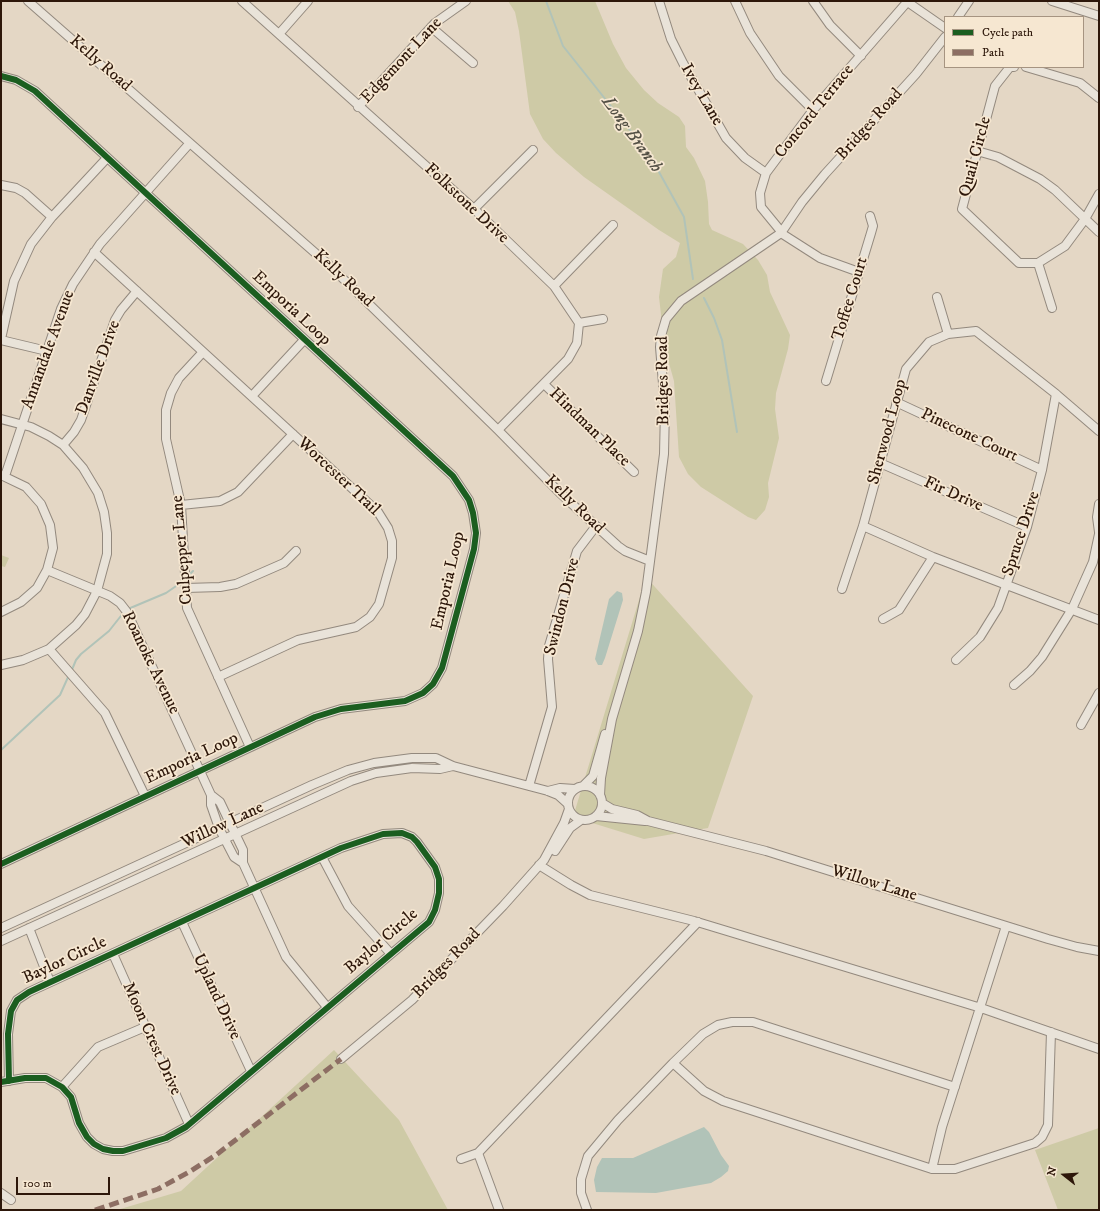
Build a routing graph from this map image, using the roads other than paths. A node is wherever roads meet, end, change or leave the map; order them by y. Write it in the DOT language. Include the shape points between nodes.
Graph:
graph roads {
  1 [pos="28,1"];
  2 [pos="242,1"];
  3 [pos="308,1"];
  4 [pos="466,1"];
  5 [pos="659,1"];
  6 [pos="735,1"];
  7 [pos="812,1"];
  8 [pos="907,1"];
  9 [pos="969,1"];
  10 [pos="1052,1"];
  11 [pos="959,16"];
  12 [pos="1099,16"];
  13 [pos="431,27"];
  14 [pos="944,27"];
  15 [pos="279,34"];
  16 [pos="944,38"];
  17 [pos="861,56"];
  18 [pos="473,63"];
  19 [pos="1009,68"];
  20 [pos="1029,68"];
  21 [pos="1,76"];
  22 [pos="1099,98"];
  23 [pos="358,107"];
  24 [pos="813,110"];
  25 [pos="189,144"];
  26 [pos="533,150"];
  27 [pos="977,150"];
  28 [pos="107,158"];
  29 [pos="766,173"];
  30 [pos="1,185"];
  31 [pos="145,194"];
  32 [pos="1099,194"];
  33 [pos="474,209"];
  34 [pos="870,216"];
  35 [pos="52,217"];
  36 [pos="1085,219"];
  37 [pos="613,225"];
  38 [pos="1099,232"];
  39 [pos="781,233"];
  40 [pos="94,252"];
  41 [pos="1038,263"];
  42 [pos="859,272"];
  43 [pos="554,286"];
  44 [pos="137,291"];
  45 [pos="937,297"];
  46 [pos="1052,308"];
  47 [pos="603,319"];
  48 [pos="579,323"];
  49 [pos="948,334"];
  50 [pos="1,340"];
  51 [pos="304,340"];
  52 [pos="47,351"];
  53 [pos="203,352"];
  54 [pos="826,381"];
  55 [pos="544,384"];
  56 [pos="1056,394"];
  57 [pos="252,396"];
  58 [pos="896,402"];
  59 [pos="1,419"];
  60 [pos="23,424"];
  61 [pos="498,430"];
  62 [pos="1099,431"];
  63 [pos="293,434"];
  64 [pos="62,445"];
  65 [pos="880,463"];
  66 [pos="1042,470"];
  67 [pos="634,472"];
  68 [pos="3,476"];
  69 [pos="1099,504"];
  70 [pos="182,505"];
  71 [pos="596,526"];
  72 [pos="863,526"];
  73 [pos="1027,527"];
  74 [pos="1099,533"];
  75 [pos="296,551"];
  76 [pos="933,557"];
  77 [pos="650,562"];
  78 [pos="48,570"];
  79 [pos="1006,586"];
  80 [pos="186,588"];
  81 [pos="842,589"];
  82 [pos="98,591"];
  83 [pos="1072,609"];
  84 [pos="1,612"];
  85 [pos="884,619"];
  86 [pos="1099,620"];
  87 [pos="49,649"];
  88 [pos="956,660"];
  89 [pos="1,665"];
  90 [pos="218,677"];
  91 [pos="1014,685"];
  92 [pos="1099,693"];
  93 [pos="612,719"];
  94 [pos="1081,725"];
  95 [pos="250,748"];
  96 [pos="453,766"];
  97 [pos="200,770"];
  98 [pos="529,786"];
  99 [pos="579,787"];
  100 [pos="548,791"];
  101 [pos="211,795"];
  102 [pos="145,796"];
  103 [pos="601,799"];
  104 [pos="569,806"];
  105 [pos="596,816"];
  106 [pos="581,820"];
  107 [pos="648,821"];
  108 [pos="230,822"];
  109 [pos="219,828"];
  110 [pos="235,834"];
  111 [pos="224,839"];
  112 [pos="322,857"];
  113 [pos="541,862"];
  114 [pos="1,864"];
  115 [pos="243,864"];
  116 [pos="253,889"];
  117 [pos="182,922"];
  118 [pos="698,922"];
  119 [pos="1006,926"];
  120 [pos="1,928"];
  121 [pos="29,928"];
  122 [pos="1,941"];
  123 [pos="1099,951"];
  124 [pos="112,954"];
  125 [pos="391,954"];
  126 [pos="50,982"];
  127 [pos="327,1007"];
  128 [pos="981,1008"];
  129 [pos="145,1027"];
  130 [pos="1051,1032"];
  131 [pos="4,1034"];
  132 [pos="1099,1049"];
  133 [pos="341,1059"];
  134 [pos="673,1063"];
  135 [pos="251,1071"];
  136 [pos="5,1081"];
  137 [pos="62,1086"];
  138 [pos="955,1088"];
  139 [pos="189,1124"];
  140 [pos="478,1153"];
  141 [pos="461,1159"];
  142 [pos="932,1169"];
  143 [pos="1,1193"];
  144 [pos="11,1200"];
  145 [pos="499,1210"];
  146 [pos="587,1210"];
  1 -- 25 [label="street, Kelly Road"];
  2 -- 15 [label="street, Folkstone Drive"];
  3 -- 15 [label="street"];
  4 -- 13 [label="street, Edgemont Lane"];
  5 -- 29 [label="street, Ivey Lane" via="682,64 726,138 745,158"];
  6 -- 24 [label="street" via="750,33 779,76"];
  7 -- 17 [label="street" via="830,25"];
  8 -- 14 [label="street"];
  8 -- 17 [label="street, Concord Terrace"];
  9 -- 11 [label="street"];
  10 -- 12 [label="street"];
  13 -- 18 [label="street"];
  13 -- 23 [label="street, Edgemont Lane"];
  15 -- 23 [label="street, Folkstone Drive"];
  16 -- 39 [label="street, Bridges Road" via="916,74 825,174"];
  17 -- 24 [label="street, Concord Terrace"];
  19 -- 27 [label="street, Quail Circle" via="995,86"];
  20 -- 22 [label="street" via="1080,83"];
  21 -- 28 [label="street, Emporia Loop" via="28,86"];
  23 -- 33 [label="street, Folkstone Drive"];
  24 -- 29 [label="street, Concord Terrace"];
  25 -- 31 [label="street, Annandale Avenue"];
  25 -- 61 [label="street, Kelly Road" via="329,265"];
  26 -- 33 [label="street"];
  27 -- 36 [label="street" via="998,157 1040,179"];
  27 -- 41 [label="street, Quail Circle" via="962,209 1019,262"];
  28 -- 31 [label="street, Emporia Loop"];
  28 -- 35 [label="street"];
  29 -- 39 [label="street, Concord Terrace" via="760,192 761,207"];
  30 -- 35 [label="street" via="25,192"];
  31 -- 40 [label="street, Annandale Avenue"];
  31 -- 51 [label="street, Emporia Loop"];
  32 -- 36 [label="street"];
  33 -- 43 [label="street, Folkstone Drive"];
  34 -- 42 [label="street, Toffee Court" via="871,233"];
  35 -- 50 [label="street" via="31,244 18,272"];
  36 -- 38 [label="street"];
  36 -- 41 [label="street" via="1066,246"];
  37 -- 43 [label="street"];
  39 -- 42 [label="street, Concord Terrace" via="820,258"];
  39 -- 77 [label="street, Bridges Road" via="680,301 663,325 660,347 665,408 664,454"];
  40 -- 44 [label="street, Worcester Trail"];
  40 -- 52 [label="street, Annandale Avenue" via="69,292"];
  41 -- 46 [label="street"];
  42 -- 54 [label="street, Toffee Court"];
  43 -- 48 [label="street, Folkstone Drive"];
  44 -- 53 [label="street, Worcester Trail"];
  44 -- 64 [label="street, Danville Drive" via="115,320 81,420"];
  45 -- 49 [label="street"];
  47 -- 48 [label="street"];
  48 -- 55 [label="street" via="577,343 568,358"];
  49 -- 56 [label="street, Sherwood Loop" via="976,331"];
  49 -- 58 [label="street, Sherwood Loop" via="929,342 906,369"];
  50 -- 52 [label="street"];
  51 -- 57 [label="street"];
  51 -- 95 [label="street, Emporia Loop" via="458,483 469,500 473,513 476,528 475,544 442,668 427,690 406,701 332,711"];
  52 -- 60 [label="street, Annandale Avenue"];
  53 -- 57 [label="street, Worcester Trail"];
  53 -- 70 [label="street, Culpepper Lane" via="179,378 166,410 166,439"];
  55 -- 61 [label="street"];
  55 -- 67 [label="street, Hindman Place"];
  56 -- 62 [label="street, Sherwood Loop"];
  56 -- 66 [label="street, Spruce Drive"];
  57 -- 63 [label="street, Worcester Trail"];
  58 -- 65 [label="street, Sherwood Loop"];
  58 -- 66 [label="street, Pinecone Court"];
  59 -- 60 [label="street"];
  60 -- 64 [label="street"];
  60 -- 68 [label="street, Annandale Avenue"];
  61 -- 71 [label="street, Kelly Road"];
  63 -- 70 [label="street" via="238,492 220,500"];
  63 -- 90 [label="street, Worcester Trail" via="378,512 388,528 392,541 392,558 379,604 370,617 356,627 298,640"];
  64 -- 82 [label="street" via="90,478 104,512 107,554"];
  65 -- 72 [label="street, Sherwood Loop"];
  65 -- 73 [label="street, Fir Drive"];
  66 -- 73 [label="street, Spruce Drive"];
  68 -- 78 [label="street" via="26,487 41,504 50,525 53,548"];
  69 -- 74 [label="street"];
  70 -- 80 [label="street, Culpepper Lane"];
  71 -- 77 [label="street, Kelly Road" via="625,551"];
  71 -- 98 [label="street, Swindon Drive" via="577,551 549,646 552,707"];
  72 -- 76 [label="street"];
  72 -- 81 [label="street, Sherwood Loop"];
  73 -- 79 [label="street, Spruce Drive"];
  74 -- 83 [label="street" via="1093,562"];
  75 -- 80 [label="street" via="284,563 236,584"];
  76 -- 79 [label="street"];
  76 -- 85 [label="street" via="899,610"];
  77 -- 93 [label="street, Bridges Road" via="638,631"];
  78 -- 82 [label="street, Roanoke Avenue"];
  78 -- 84 [label="street" via="37,588 21,602"];
  79 -- 83 [label="street"];
  79 -- 88 [label="street, Spruce Drive" via="998,608 980,637"];
  80 -- 90 [label="street, Culpepper Lane" via="186,608"];
  82 -- 87 [label="street" via="76,625"];
  82 -- 97 [label="street, Roanoke Avenue" via="120,603 130,617"];
  83 -- 86 [label="street"];
  83 -- 91 [label="street" via="1042,657"];
  87 -- 89 [label="street" via="23,660"];
  87 -- 102 [label="street" via="105,713"];
  90 -- 95 [label="street, Culpepper Lane"];
  92 -- 94 [label="street"];
  93 -- 99 [label="street, Bridges Road" via="605,733 593,776"];
  93 -- 103 [label="street, Bridges Road" via="601,778"];
  95 -- 97 [label="street, Emporia Loop"];
  96 -- 98 [label="street, Willow Lane"];
  96 -- 108 [label="street, Willow Lane" via="436,758 374,763 312,784"];
  96 -- 110 [label="street, Willow Lane" via="376,773 352,781"];
  97 -- 101 [label="street, Roanoke Avenue"];
  97 -- 102 [label="street, Emporia Loop"];
  98 -- 100 [label="street, Willow Lane"];
  99 -- 100 [label="street, Willow Lane"];
  99 -- 103 [label="street" via="594,788"];
  99 -- 104 [label="street" via="570,795"];
  100 -- 104 [label="street, Willow Lane" via="558,795"];
  101 -- 108 [label="street, Roanoke Avenue" via="220,802"];
  101 -- 109 [label="street, Roanoke Avenue" via="211,805"];
  102 -- 114 [label="street, Emporia Loop"];
  103 -- 105 [label="street" via="602,809"];
  103 -- 107 [label="street, Willow Lane" via="612,809 637,815"];
  104 -- 106 [label="street" via="574,816"];
  104 -- 113 [label="street, Bridges Road" via="564,823"];
  105 -- 106 [label="street" via="589,820"];
  105 -- 107 [label="street, Willow Lane"];
  106 -- 113 [label="street, Bridges Road" via="570,828 555,851"];
  107 -- 119 [label="street, Willow Lane" via="766,851"];
  108 -- 109 [label="street, Willow Lane"];
  108 -- 110 [label="street, Roanoke Avenue"];
  109 -- 111 [label="street, Roanoke Avenue"];
  109 -- 120 [label="street, Willow Lane"];
  110 -- 111 [label="street, Willow Lane"];
  110 -- 115 [label="street, Roanoke Avenue" via="243,850"];
  111 -- 115 [label="street, Roanoke Avenue" via="234,857"];
  111 -- 121 [label="street, Willow Lane"];
  112 -- 116 [label="street, Baylor Circle"];
  112 -- 125 [label="street" via="348,906"];
  112 -- 125 [label="street, Baylor Circle" via="383,834 402,833 417,842 435,867 439,879 439,893 429,922"];
  113 -- 118 [label="street" via="571,885 590,895"];
  113 -- 133 [label="street, Bridges Road" via="503,906 412,1000"];
  115 -- 116 [label="street"];
  116 -- 117 [label="street, Baylor Circle"];
  116 -- 127 [label="street" via="286,957"];
  117 -- 124 [label="street, Baylor Circle"];
  117 -- 135 [label="street, Upland Drive"];
  118 -- 128 [label="street"];
  118 -- 140 [label="street"];
  119 -- 123 [label="street, Willow Lane"];
  119 -- 128 [label="street"];
  121 -- 122 [label="street, Willow Lane"];
  121 -- 126 [label="street"];
  124 -- 126 [label="street, Baylor Circle"];
  124 -- 129 [label="street, Moon Crest Drive"];
  125 -- 127 [label="street, Baylor Circle"];
  126 -- 131 [label="street, Baylor Circle" via="17,1000"];
  127 -- 135 [label="street, Baylor Circle"];
  128 -- 130 [label="street"];
  128 -- 138 [label="street"];
  129 -- 137 [label="street" via="98,1047"];
  129 -- 139 [label="street, Moon Crest Drive"];
  130 -- 132 [label="street"];
  130 -- 142 [label="street" via="1048,1125 1042,1137 1035,1143 955,1169"];
  131 -- 136 [label="street, Baylor Circle"];
  134 -- 138 [label="street" via="703,1034 718,1025 753,1022"];
  134 -- 142 [label="street" via="704,1091 723,1101"];
  134 -- 146 [label="street" via="618,1120 588,1156 581,1180 581,1193"];
  135 -- 139 [label="street, Baylor Circle"];
  136 -- 137 [label="street, Baylor Circle" via="46,1078"];
  137 -- 139 [label="street, Baylor Circle" via="72,1097 79,1123 87,1137 103,1149 124,1151 143,1146 166,1138"];
  138 -- 142 [label="street"];
  140 -- 141 [label="street"];
  140 -- 145 [label="street"];
  143 -- 144 [label="street"];
}
